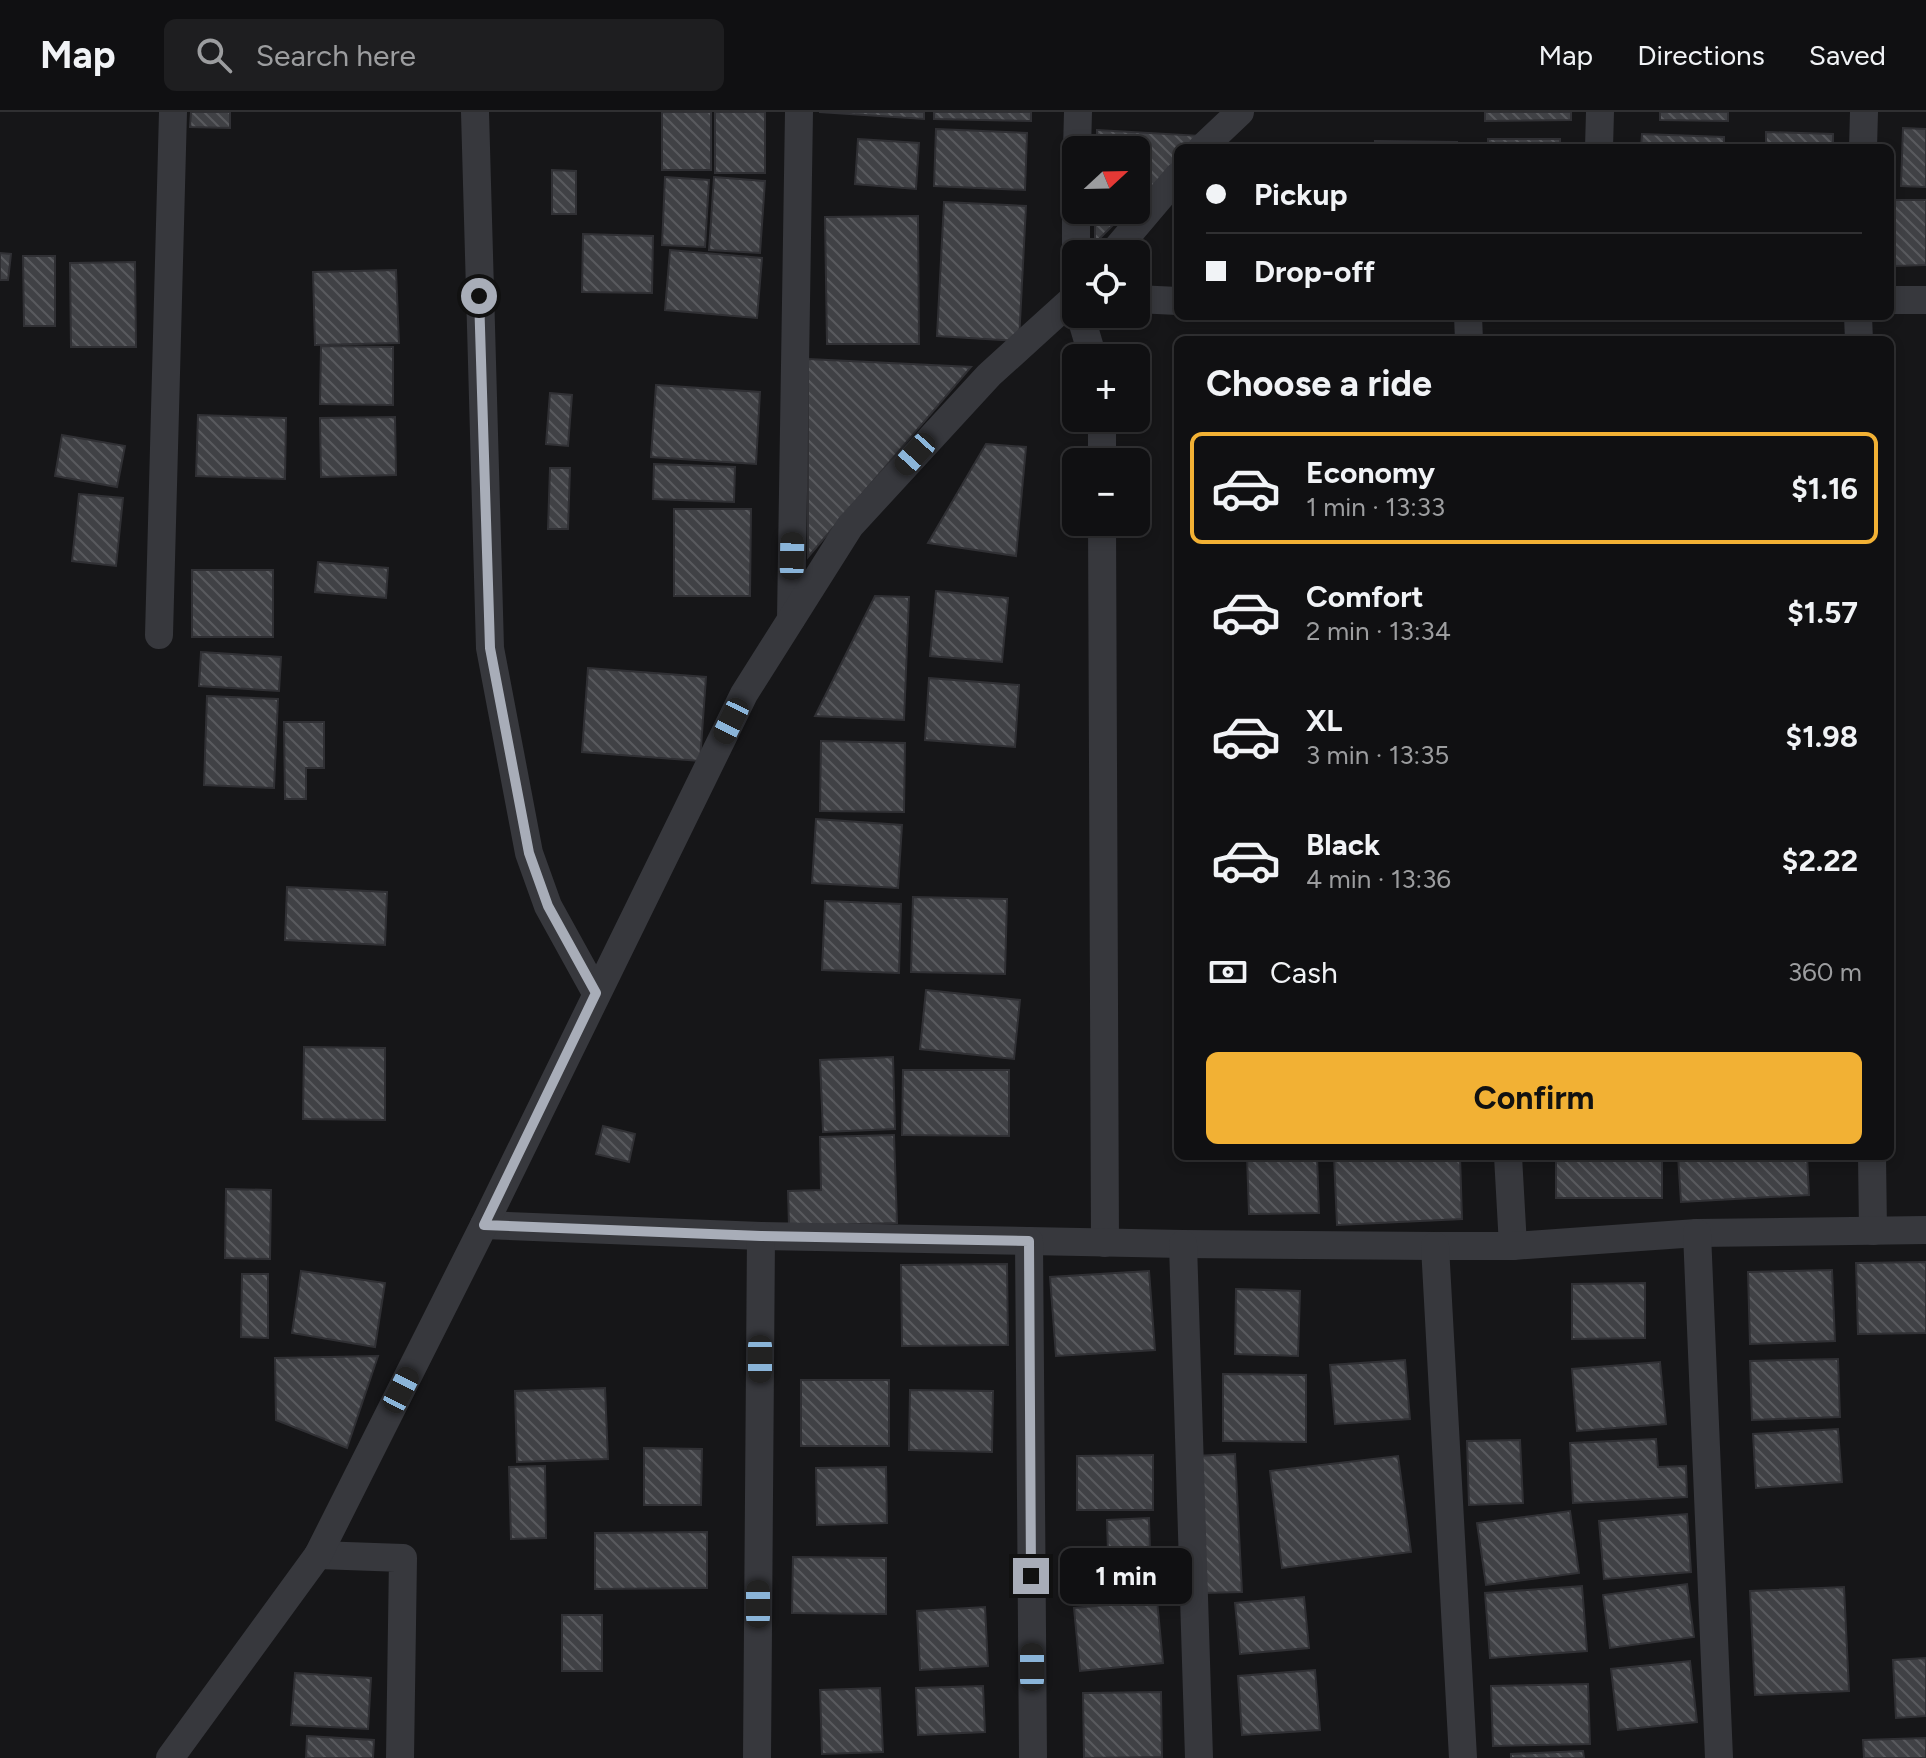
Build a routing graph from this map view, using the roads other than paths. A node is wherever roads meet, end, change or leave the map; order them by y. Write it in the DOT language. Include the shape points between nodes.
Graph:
graph roads {
  1 [pos="173,112"];
  2 [pos="475,112"];
  3 [pos="799,112"];
  4 [pos="1078,112"];
  5 [pos="1240,112"];
  6 [pos="1600,112"];
  7 [pos="1864,112"];
  8 [pos="1077,136"];
  9 [pos="1206,144"];
  10 [pos="1599,144"];
  11 [pos="1863,144"];
  12 [pos="1174,181"];
  13 [pos="1124,240"];
  14 [pos="1150,300"];
  15 [pos="1894,300"];
  16 [pos="1926,300"];
  17 [pos="1174,301"];
  18 [pos="1062,314"];
  19 [pos="1102,536"];
  20 [pos="791,620"];
  21 [pos="159,635"];
  22 [pos="596,993"];
  23 [pos="1508,1160"];
  24 [pos="1872,1160"];
  25 [pos="484,1225"];
  26 [pos="1926,1230"];
  27 [pos="1873,1231"];
  28 [pos="1697,1233"];
  29 [pos="761,1236"];
  30 [pos="1029,1241"];
  31 [pos="1105,1243"];
  32 [pos="1183,1244"];
  33 [pos="1435,1246"];
  34 [pos="1513,1246"];
  35 [pos="318,1555"];
  36 [pos="170,1758"];
  37 [pos="400,1758"];
  38 [pos="757,1758"];
  39 [pos="1033,1758"];
  40 [pos="1199,1758"];
  41 [pos="1463,1758"];
  42 [pos="1719,1758"];
  1 -- 21 [label="street"];
  2 -- 22 [label="street" via="490,648 529,853 548,906"];
  3 -- 20 [label="street"];
  4 -- 8 [label="street"];
  5 -- 9 [label="street"];
  6 -- 10 [label="street"];
  7 -- 11 [label="street"];
  12 -- 13 [label="street"];
  14 -- 17 [label="street"];
  15 -- 16 [label="street"];
  18 -- 20 [label="street" via="989,375 850,526"];
  19 -- 31 [label="street"];
  20 -- 22 [label="street" via="744,694"];
  22 -- 25 [label="street"];
  23 -- 34 [label="street"];
  24 -- 27 [label="street"];
  25 -- 29 [label="street"];
  25 -- 35 [label="street"];
  26 -- 27 [label="street"];
  27 -- 28 [label="street"];
  28 -- 34 [label="street"];
  28 -- 42 [label="street"];
  29 -- 30 [label="street"];
  29 -- 38 [label="street"];
  30 -- 31 [label="street"];
  30 -- 39 [label="street"];
  31 -- 32 [label="street"];
  32 -- 33 [label="street"];
  32 -- 40 [label="street"];
  33 -- 34 [label="street"];
  33 -- 41 [label="street"];
  35 -- 36 [label="street"];
  35 -- 37 [label="street" via="403,1558"];
}
